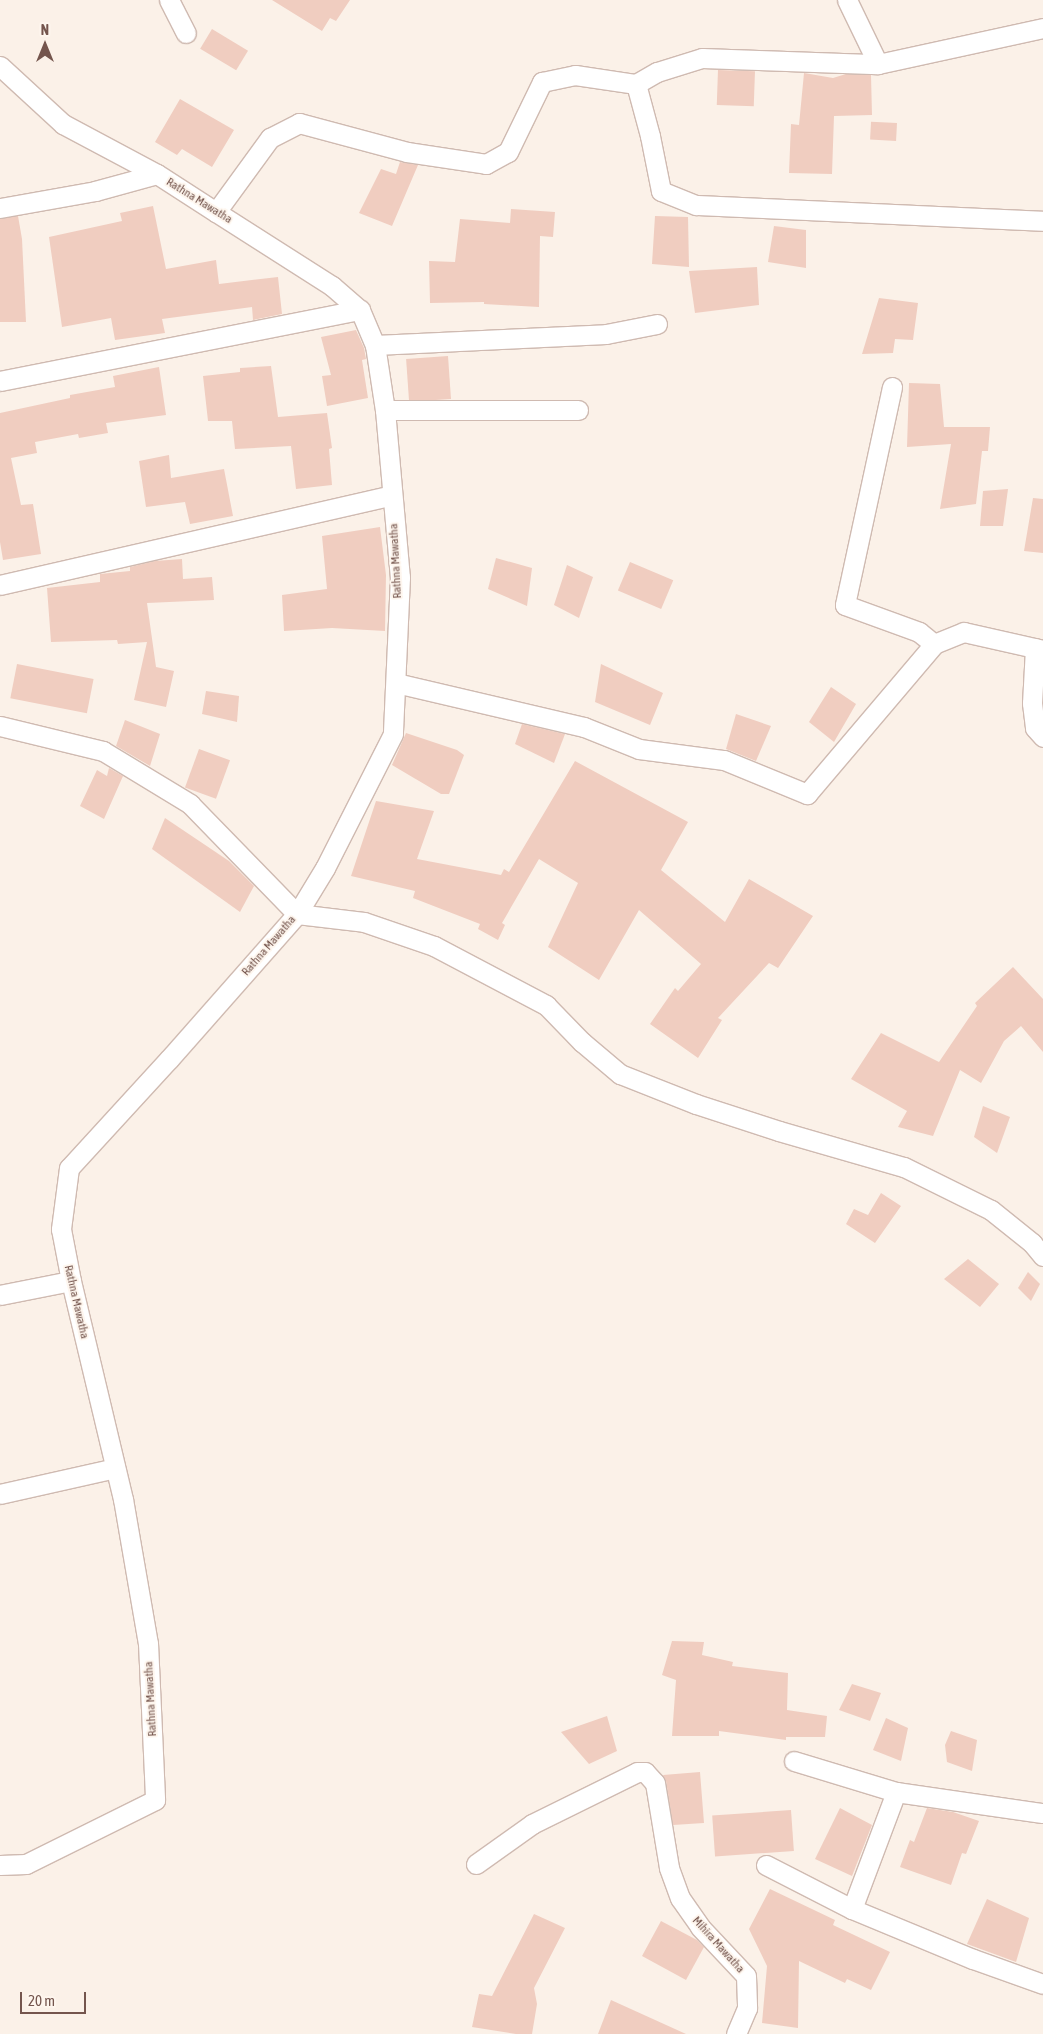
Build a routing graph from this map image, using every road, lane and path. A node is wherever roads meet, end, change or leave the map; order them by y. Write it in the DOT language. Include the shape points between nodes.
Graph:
graph roads {
  1 [pos="169,0"];
  2 [pos="847,0"];
  3 [pos="1043,28"];
  4 [pos="186,33"];
  5 [pos="878,64"];
  6 [pos="0,66"];
  7 [pos="636,84"];
  8 [pos="157,174"];
  9 [pos="0,208"];
  10 [pos="216,212"];
  11 [pos="1043,221"];
  12 [pos="360,310"];
  13 [pos="657,324"];
  14 [pos="375,345"];
  15 [pos="0,380"];
  16 [pos="892,387"];
  17 [pos="385,410"];
  18 [pos="578,410"];
  19 [pos="392,496"];
  20 [pos="0,585"];
  21 [pos="934,644"];
  22 [pos="1039,649"];
  23 [pos="396,683"];
  24 [pos="0,726"];
  25 [pos="1043,737"];
  26 [pos="297,914"];
  27 [pos="1043,1256"];
  28 [pos="71,1281"];
  29 [pos="0,1296"];
  30 [pos="115,1468"];
  31 [pos="0,1494"];
  32 [pos="794,1761"];
  33 [pos="896,1792"];
  34 [pos="1042,1813"];
  35 [pos="476,1864"];
  36 [pos="0,1865"];
  37 [pos="766,1865"];
  38 [pos="852,1909"];
  39 [pos="1043,1984"];
  40 [pos="736,2034"];
  1 -- 4 [label="street"];
  2 -- 5 [label="street"];
  3 -- 5 [label="street"];
  5 -- 7 [label="street" via="702,58 657,72"];
  6 -- 8 [label="street, Rathna Mawatha" via="62,124"];
  7 -- 10 [label="street" via="575,75 542,82 508,152 486,164 407,152 299,123 270,138"];
  7 -- 11 [label="street" via="661,191 696,205"];
  8 -- 9 [label="street" via="95,191"];
  8 -- 10 [label="street, Rathna Mawatha"];
  10 -- 12 [label="street, Rathna Mawatha" via="332,286"];
  12 -- 14 [label="street, Rathna Mawatha"];
  12 -- 15 [label="street"];
  13 -- 14 [label="street" via="606,334"];
  14 -- 17 [label="street, Rathna Mawatha"];
  16 -- 21 [label="street" via="844,605 919,632"];
  17 -- 18 [label="street"];
  17 -- 19 [label="street, Rathna Mawatha"];
  19 -- 20 [label="street"];
  19 -- 23 [label="street, Rathna Mawatha" via="400,577"];
  21 -- 22 [label="street" via="964,632"];
  21 -- 23 [label="street" via="808,794 724,760 639,749 584,726"];
  22 -- 25 [label="street" via="1032,703 1035,728"];
  23 -- 26 [label="street, Rathna Mawatha" via="393,734 325,868"];
  24 -- 26 [label="street" via="103,751 190,804"];
  26 -- 27 [label="street" via="364,922 434,946 546,1005 582,1042 620,1074 696,1104 904,1167 991,1210"];
  26 -- 28 [label="street, Rathna Mawatha" via="69,1168 62,1229"];
  28 -- 29 [label="street"];
  28 -- 30 [label="street, Rathna Mawatha"];
  30 -- 31 [label="street"];
  30 -- 36 [label="street, Rathna Mawatha" via="148,1643 155,1800 26,1864"];
  32 -- 33 [label="street"];
  33 -- 34 [label="street"];
  33 -- 38 [label="street"];
  35 -- 40 [label="street, Mihira Mawatha" via="532,1824 637,1772 645,1772 655,1783 669,1868 680,1898 700,1926 746,1976 747,2008"];
  37 -- 38 [label="street"];
  38 -- 39 [label="street"];
}
